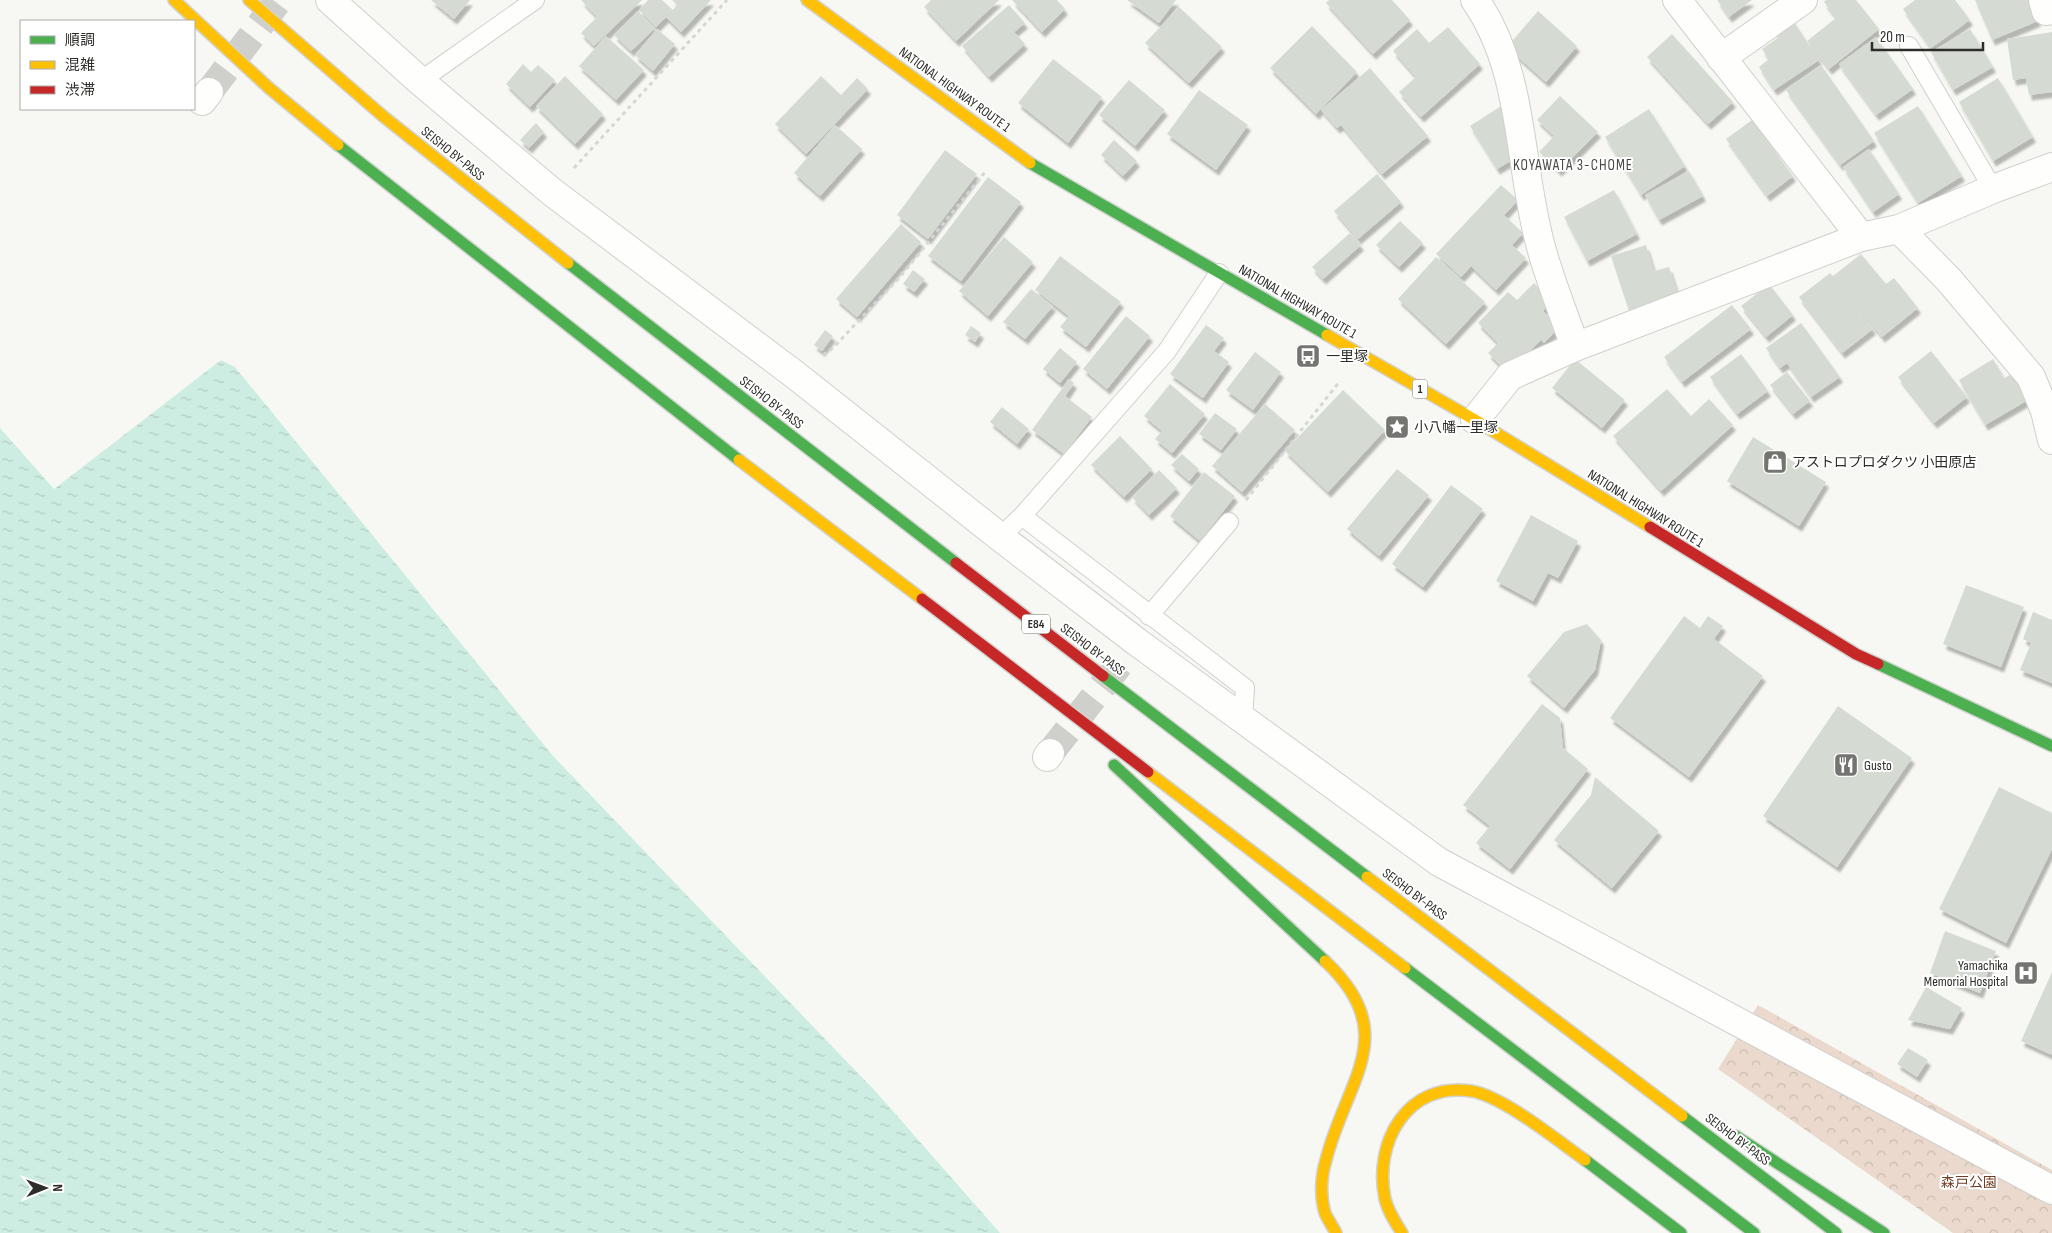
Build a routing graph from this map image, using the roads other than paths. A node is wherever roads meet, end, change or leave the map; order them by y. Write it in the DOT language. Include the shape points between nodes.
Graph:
graph roads {
  1 [pos="174,0"];
  2 [pos="249,0"];
  3 [pos="330,0"];
  4 [pos="535,0"];
  5 [pos="807,0"];
  6 [pos="1475,0"];
  7 [pos="1677,0"];
  8 [pos="1803,0"];
  9 [pos="2042,0"];
  10 [pos="2052,10"];
  11 [pos="1909,46"];
  12 [pos="1721,58"];
  13 [pos="420,81"];
  14 [pos="2052,167"];
  15 [pos="1993,189"];
  16 [pos="1899,229"];
  17 [pos="1861,237"];
  18 [pos="1219,273"];
  19 [pos="1575,347"];
  20 [pos="1475,420"];
  21 [pos="2052,440"];
  22 [pos="1022,516"];
  23 [pos="1228,522"];
  24 [pos="1000,537"];
  25 [pos="1149,616"];
  26 [pos="1005,663"];
  27 [pos="1243,719"];
  28 [pos="1090,743"];
  29 [pos="2052,746"];
  30 [pos="1105,756"];
  31 [pos="1545,1010"];
  32 [pos="1669,1092"];
  33 [pos="1727,1130"];
  34 [pos="2052,1190"];
  35 [pos="1336,1233"];
  36 [pos="1402,1233"];
  37 [pos="1681,1233"];
  38 [pos="1754,1233"];
  39 [pos="1836,1233"];
  40 [pos="1884,1233"];
  1 -- 26 [label="highway" via="269,88 370,171 682,417"];
  2 -- 31 [label="highway, SEISHO BY-PASS / E84" via="470,187 1091,667"];
  3 -- 13 [label="street"];
  4 -- 13 [label="lane"];
  5 -- 18 [label="highway, NATIONAL HIGHWAY ROUTE 1 / 1" via="1039,170"];
  6 -- 19 [label="street" via="1487,17 1504,59 1541,247"];
  7 -- 12 [label="street"];
  8 -- 12 [label="street"];
  9 -- 10 [label="street" via="2046,11"];
  11 -- 15 [label="lane"];
  12 -- 17 [label="street"];
  13 -- 24 [label="street" via="552,192 794,374"];
  14 -- 15 [label="street"];
  15 -- 16 [label="street"];
  16 -- 17 [label="street"];
  16 -- 21 [label="street" via="1949,280 2031,377 2045,411"];
  17 -- 19 [label="street"];
  18 -- 20 [label="highway, NATIONAL HIGHWAY ROUTE 1 / 1"];
  18 -- 22 [label="lane" via="1167,351"];
  19 -- 20 [label="street" via="1510,376"];
  20 -- 29 [label="highway, NATIONAL HIGHWAY ROUTE 1 / 1" via="1856,654"];
  22 -- 24 [label="lane"];
  22 -- 25 [label="lane"];
  23 -- 25 [label="lane"];
  24 -- 27 [label="street" via="1132,648"];
  25 -- 27 [label="lane" via="1245,688"];
  26 -- 28 [label="highway"];
  26 -- 38 [label="highway"];
  27 -- 34 [label="street" via="1439,862"];
  30 -- 35 [label="highway" via="1328,964 1356,998 1366,1032 1364,1058 1325,1160 1321,1188 1325,1210"];
  31 -- 32 [label="highway"];
  31 -- 39 [label="highway, SEISHO BY-PASS / E84"];
  33 -- 40 [label="highway"];
  36 -- 37 [label="highway" via="1387,1205 1384,1168 1390,1136 1399,1117 1412,1104 1443,1091 1459,1090 1474,1091 1499,1102 1586,1159"];
}
